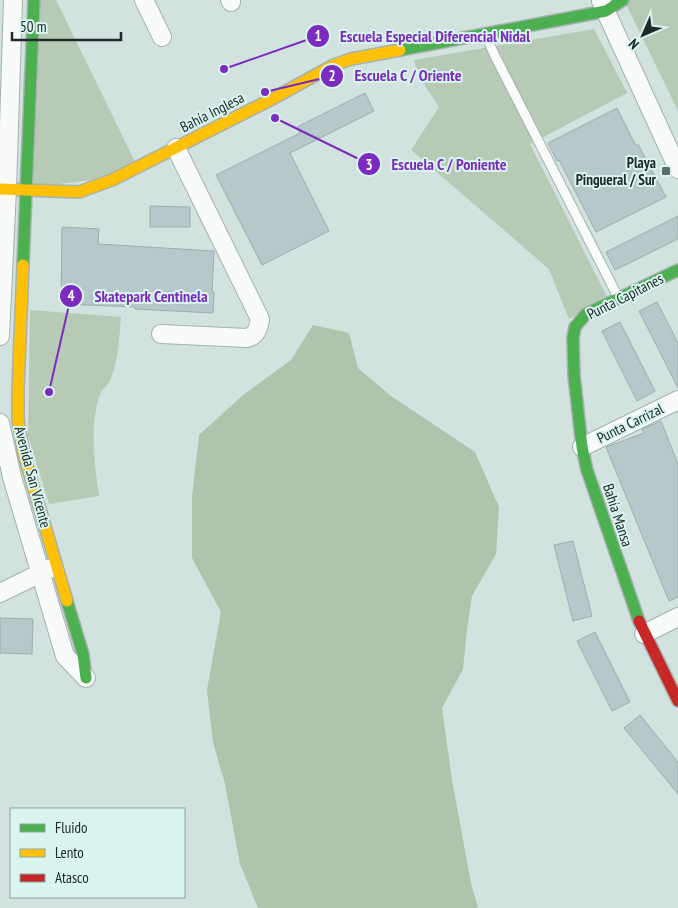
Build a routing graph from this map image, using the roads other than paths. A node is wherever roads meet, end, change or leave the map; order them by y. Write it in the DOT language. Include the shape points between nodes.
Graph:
graph roads {
  1 [pos="13,0"];
  2 [pos="34,0"];
  3 [pos="144,0"];
  4 [pos="624,0"];
  5 [pos="603,6"];
  6 [pos="485,34"];
  7 [pos="162,37"];
  8 [pos="176,148"];
  9 [pos="678,169"];
  10 [pos="3,189"];
  11 [pos="26,190"];
  12 [pos="678,270"];
  13 [pos="618,298"];
  14 [pos="575,327"];
  15 [pos="161,334"];
  16 [pos="0,336"];
  17 [pos="678,400"];
  18 [pos="0,423"];
  19 [pos="582,447"];
  20 [pos="57,566"];
  21 [pos="41,573"];
  22 [pos="0,593"];
  23 [pos="678,617"];
  24 [pos="644,634"];
  25 [pos="86,678"];
  26 [pos="678,701"];
  1 -- 10 [label="street"];
  2 -- 11 [label="street, Avenida San Vicente"];
  3 -- 7 [label="street"];
  4 -- 5 [label="street"];
  5 -- 6 [label="street, Bahía Inglesa"];
  5 -- 9 [label="street"];
  6 -- 8 [label="street, Bahía Inglesa" via="334,65"];
  6 -- 13 [label="lane"];
  8 -- 11 [label="street, Bahía Inglesa" via="112,180 79,192"];
  8 -- 15 [label="street" via="260,320 256,332 246,338"];
  10 -- 11 [label="street, Bahía Inglesa"];
  10 -- 16 [label="street"];
  11 -- 20 [label="street, Avenida San Vicente" via="18,420 24,455"];
  12 -- 13 [label="street, Punta Capitanes"];
  13 -- 14 [label="street, Punta Capitanes" via="586,314"];
  14 -- 19 [label="street, Bahía Mansa" via="572,338 574,375"];
  17 -- 19 [label="street, Punta Carrizal"];
  18 -- 21 [label="street, Avenida San Vicente" via="12,477"];
  19 -- 24 [label="street, Bahía Mansa"];
  20 -- 21 [label="street"];
  20 -- 25 [label="street, Avenida San Vicente" via="83,654"];
  21 -- 22 [label="street"];
  21 -- 25 [label="street, Avenida San Vicente" via="65,656"];
  23 -- 24 [label="street"];
  24 -- 26 [label="street, Bahía Mansa"];
}
